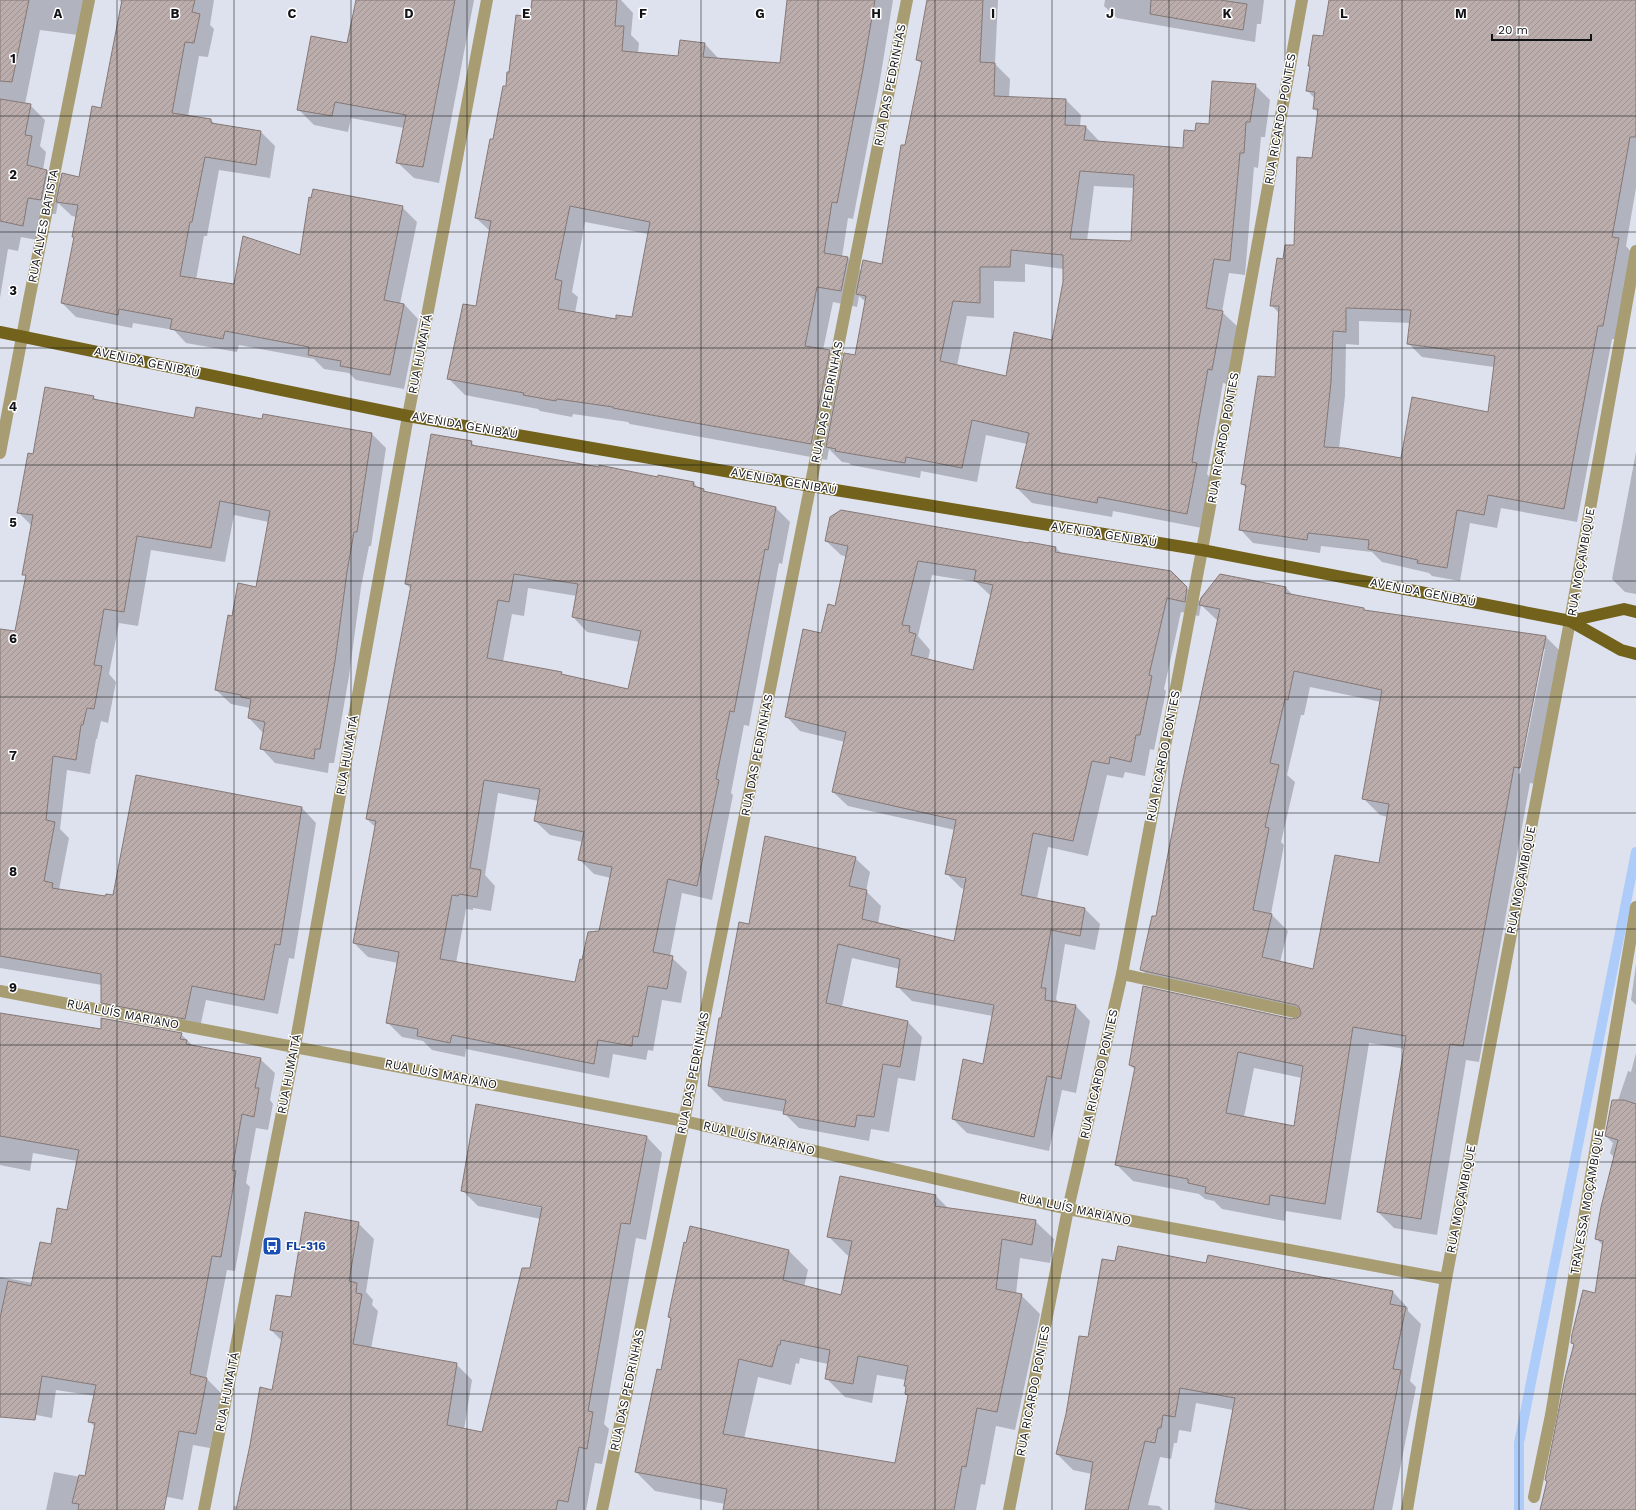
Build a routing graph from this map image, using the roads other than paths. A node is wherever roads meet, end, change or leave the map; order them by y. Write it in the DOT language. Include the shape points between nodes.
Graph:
graph roads {
  1 [pos="89,0"];
  2 [pos="487,0"];
  3 [pos="907,0"];
  4 [pos="1302,0"];
  5 [pos="1636,251"];
  6 [pos="0,332"];
  7 [pos="22,336"];
  8 [pos="408,416"];
  9 [pos="0,453"];
  10 [pos="811,486"];
  11 [pos="1202,550"];
  12 [pos="1636,612"];
  13 [pos="1570,621"];
  14 [pos="1636,654"];
  15 [pos="1636,907"];
  16 [pos="1122,974"];
  17 [pos="0,991"];
  18 [pos="1294,1012"];
  19 [pos="295,1046"];
  20 [pos="684,1121"];
  21 [pos="1068,1209"];
  22 [pos="1446,1279"];
  23 [pos="1534,1497"];
  24 [pos="204,1510"];
  25 [pos="602,1510"];
  26 [pos="1009,1510"];
  27 [pos="1407,1510"];
  1 -- 7 [label="street, RUA ALVES BATISTA"];
  2 -- 8 [label="street, RUA HUMAITÁ"];
  3 -- 10 [label="street, RUA DAS PEDRINHAS"];
  4 -- 11 [label="street, RUA RICARDO PONTES"];
  5 -- 13 [label="street, RUA MOÇAMBIQUE"];
  6 -- 7 [label="main road, AVENIDA GENIBAÚ"];
  7 -- 8 [label="main road, AVENIDA GENIBAÚ"];
  7 -- 9 [label="street, RUA ALVES BATISTA"];
  8 -- 10 [label="main road, AVENIDA GENIBAÚ"];
  8 -- 19 [label="street, RUA HUMAITÁ"];
  10 -- 11 [label="main road, AVENIDA GENIBAÚ"];
  10 -- 20 [label="street, RUA DAS PEDRINHAS"];
  11 -- 13 [label="main road, AVENIDA GENIBAÚ"];
  11 -- 16 [label="street, RUA RICARDO PONTES"];
  12 -- 13 [label="main road, AVENIDA GENIBAÚ" via="1624,609"];
  13 -- 14 [label="main road, AVENIDA GENIBAÚ" via="1621,650"];
  13 -- 22 [label="street, RUA MOÇAMBIQUE"];
  15 -- 23 [label="street, TRAVESSA MOÇAMBIQUE" via="1552,1407"];
  16 -- 18 [label="street"];
  16 -- 21 [label="street, RUA RICARDO PONTES"];
  17 -- 19 [label="street, RUA LUÍS MARIANO"];
  19 -- 20 [label="street, RUA LUÍS MARIANO"];
  19 -- 24 [label="street, RUA HUMAITÁ"];
  20 -- 21 [label="street, RUA LUÍS MARIANO"];
  20 -- 25 [label="street, RUA DAS PEDRINHAS"];
  21 -- 22 [label="street, RUA LUÍS MARIANO"];
  21 -- 26 [label="street, RUA RICARDO PONTES"];
  22 -- 27 [label="street, RUA MOÇAMBIQUE"];
}
